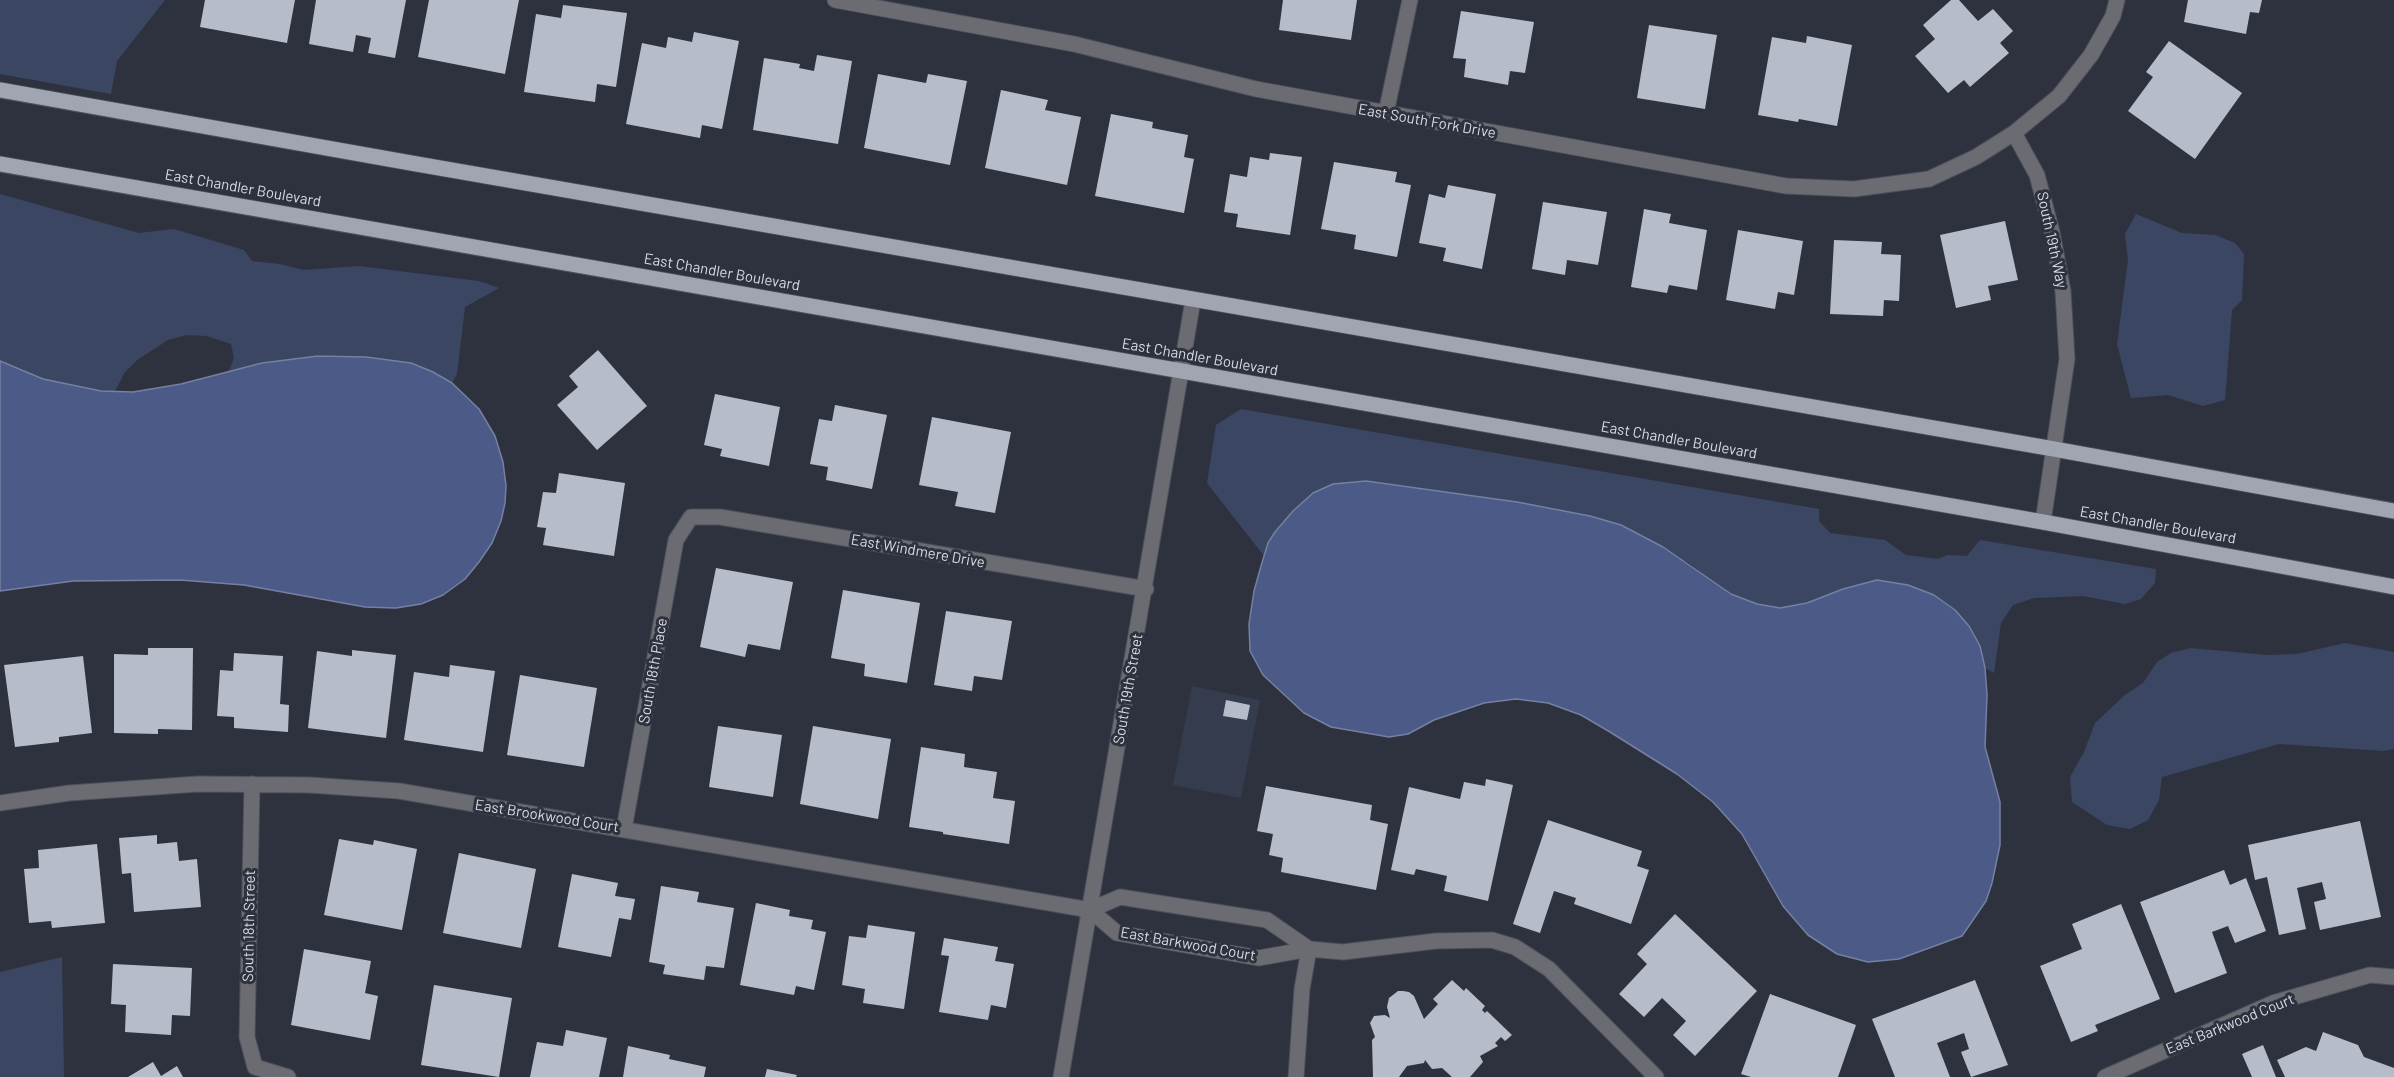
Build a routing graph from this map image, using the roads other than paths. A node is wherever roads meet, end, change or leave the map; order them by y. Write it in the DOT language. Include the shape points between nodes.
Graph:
graph roads {
  1 [pos="835,0"];
  2 [pos="1410,0"];
  3 [pos="2117,0"];
  4 [pos="0,90"];
  5 [pos="1386,113"];
  6 [pos="2014,133"];
  7 [pos="0,164"];
  8 [pos="1193,300"];
  9 [pos="1181,372"];
  10 [pos="2054,449"];
  11 [pos="2394,511"];
  12 [pos="691,517"];
  13 [pos="2043,522"];
  14 [pos="2394,587"];
  15 [pos="1146,589"];
  16 [pos="252,784"];
  17 [pos="0,803"];
  18 [pos="624,829"];
  19 [pos="1090,910"];
  20 [pos="1309,949"];
  21 [pos="2394,977"];
  22 [pos="288,1077"];
  23 [pos="1061,1077"];
  24 [pos="1296,1077"];
  25 [pos="1656,1077"];
  26 [pos="2105,1077"];
  1 -- 5 [label="street, East South Fork Drive" via="1074,44 1256,89"];
  2 -- 5 [label="street"];
  3 -- 6 [label="street" via="2113,16 2091,55 2060,96"];
  4 -- 8 [label="main road"];
  5 -- 6 [label="street, East South Fork Drive" via="1786,186 1854,189 1929,179 1976,157"];
  6 -- 10 [label="street, South 19th Way" via="2037,175 2063,291 2067,359"];
  7 -- 9 [label="main road, East Chandler Boulevard"];
  8 -- 9 [label="street, South 19th Street"];
  8 -- 10 [label="main road"];
  9 -- 13 [label="main road, East Chandler Boulevard"];
  9 -- 15 [label="street, South 19th Street"];
  10 -- 11 [label="main road"];
  10 -- 13 [label="street, South 19th Way"];
  12 -- 15 [label="street, East Windmere Drive" via="720,517"];
  12 -- 18 [label="street, South 18th Place" via="676,540"];
  13 -- 14 [label="main road, East Chandler Boulevard"];
  15 -- 19 [label="street, South 19th Street"];
  16 -- 17 [label="street, East Brookwood Court" via="133,787"];
  16 -- 18 [label="street, East Brookwood Court" via="399,791"];
  16 -- 22 [label="street, South 18th Street" via="247,1037 255,1066"];
  18 -- 19 [label="street, East Brookwood Court"];
  19 -- 20 [label="street, East Barkwood Court" via="1118,933 1259,958"];
  19 -- 20 [label="street, East Barkwood Court" via="1120,897 1266,920"];
  19 -- 23 [label="street, South 19th Street"];
  20 -- 24 [label="street"];
  20 -- 25 [label="street, East Barkwood Court" via="1343,952 1481,940 1515,947 1549,969"];
  21 -- 26 [label="street, East Barkwood Court" via="2370,975 2273,1003"];
}
